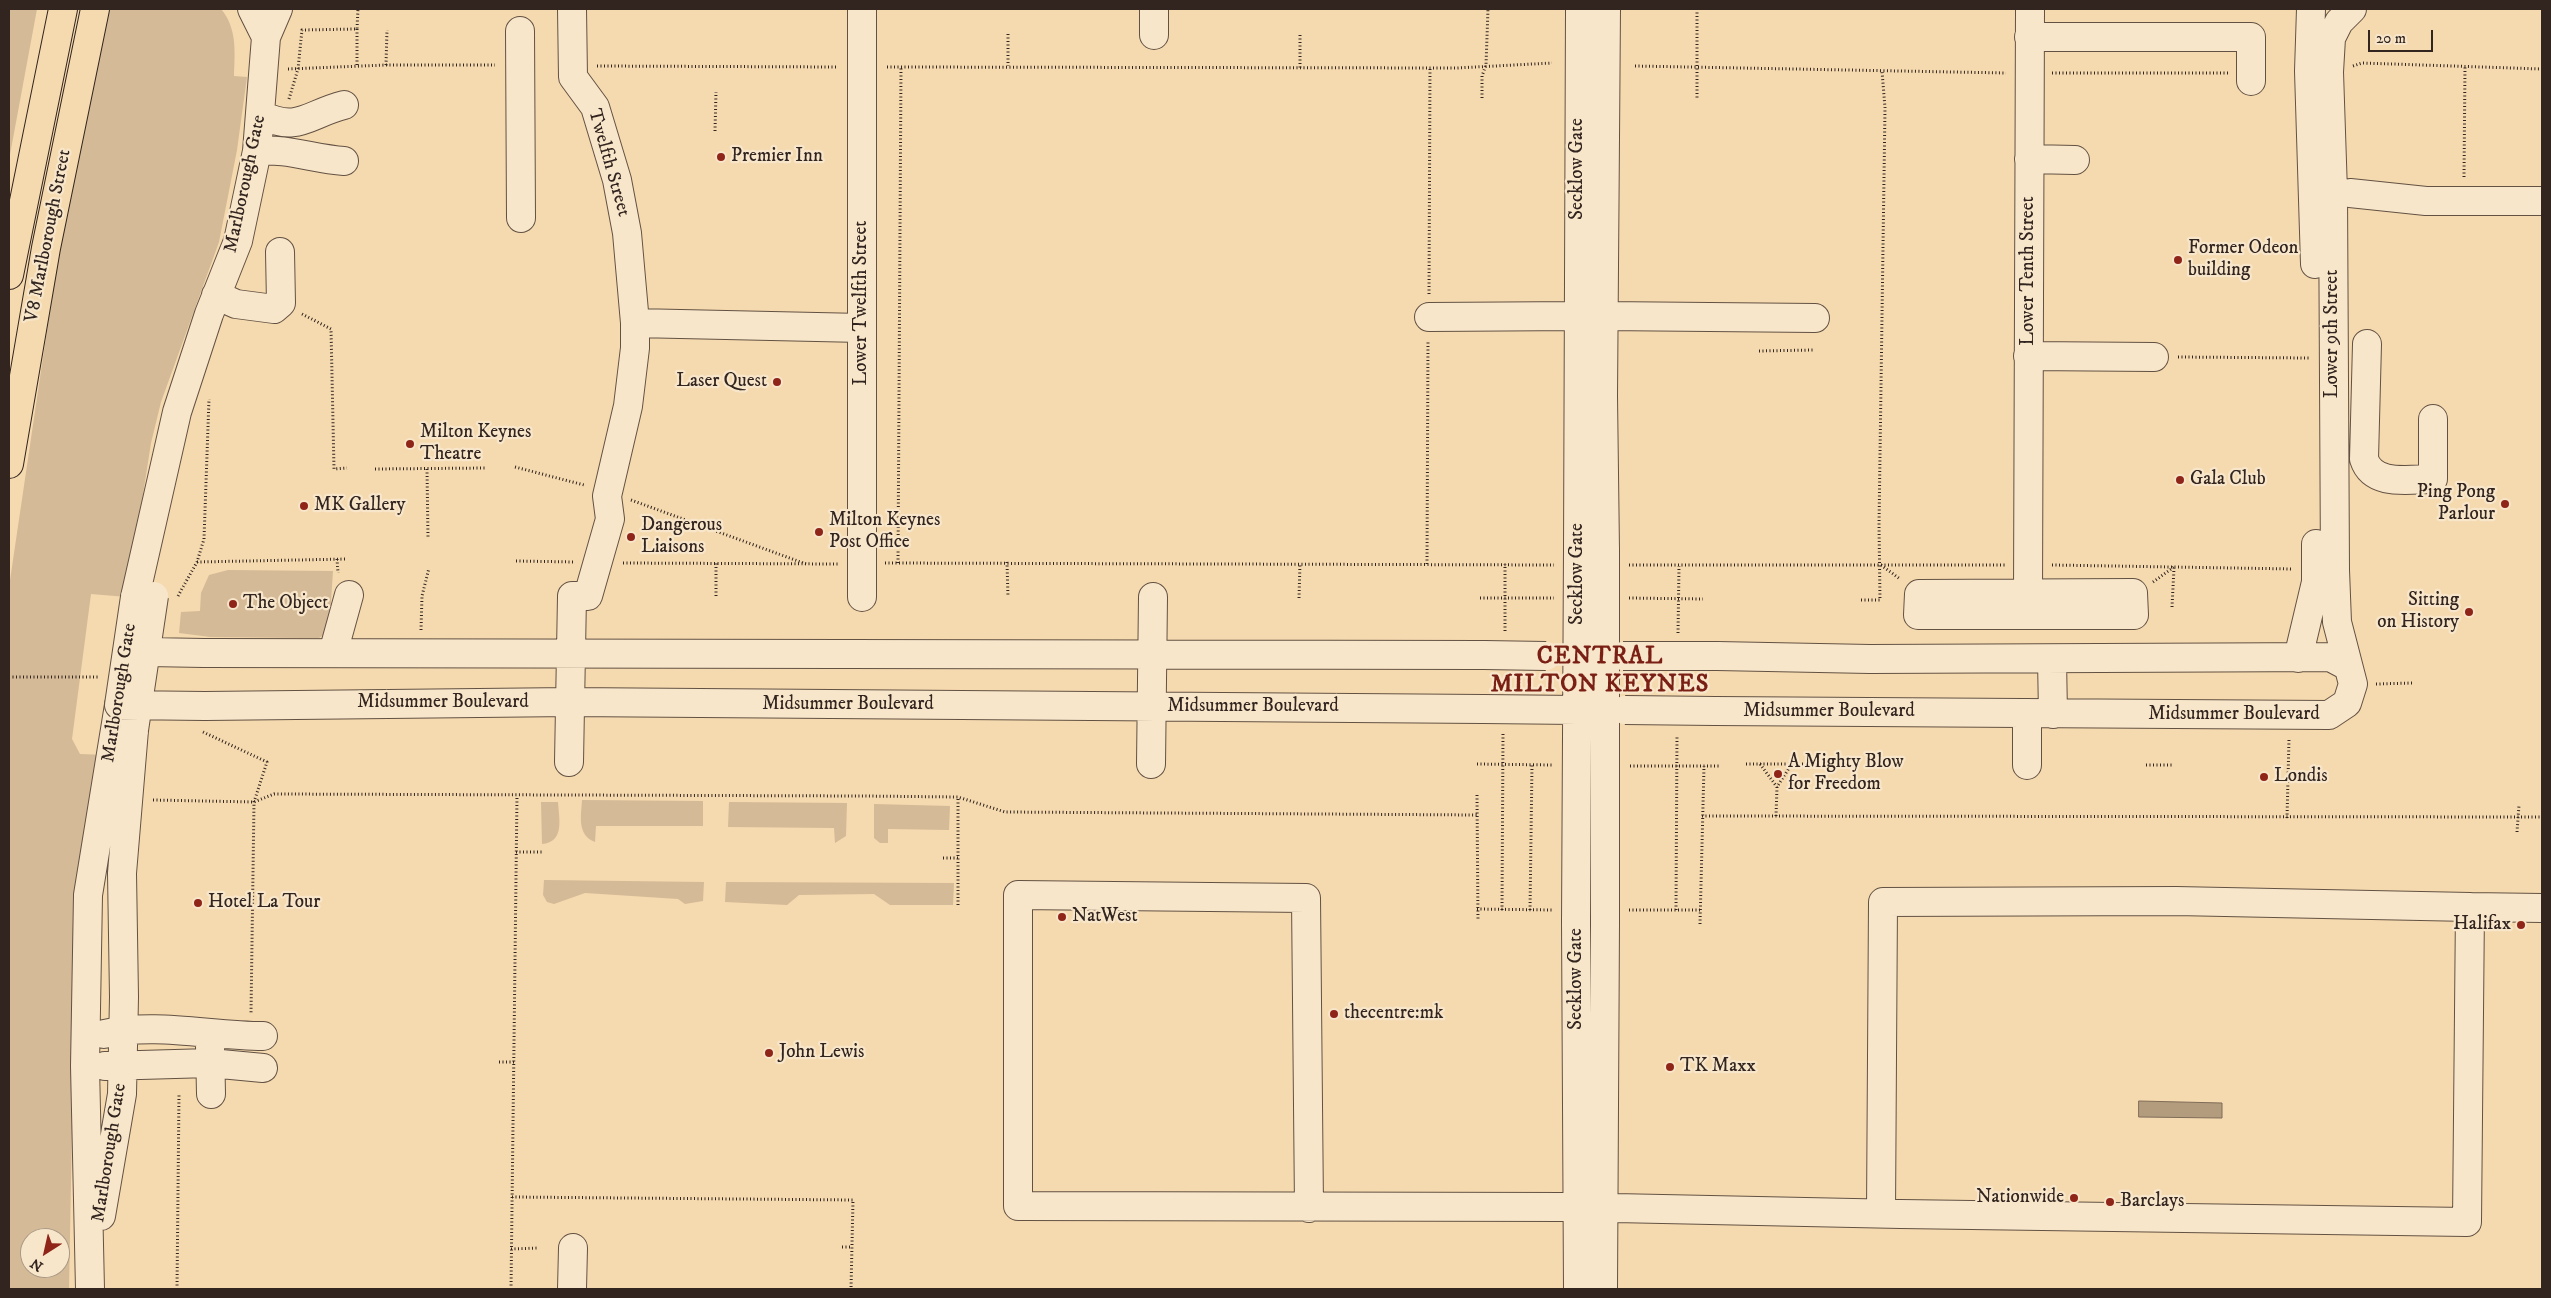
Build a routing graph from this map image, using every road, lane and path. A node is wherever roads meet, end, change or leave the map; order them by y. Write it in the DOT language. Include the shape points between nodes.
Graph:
graph roads {
  1 [pos="63,9"];
  2 [pos="95,9"];
  3 [pos="252,9"];
  4 [pos="278,9"];
  5 [pos="358,9"];
  6 [pos="572,9"];
  7 [pos="862,9"];
  8 [pos="1488,9"];
  9 [pos="1580,9"];
  10 [pos="1606,9"];
  11 [pos="1697,9"];
  12 [pos="2030,9"];
  13 [pos="2311,9"];
  14 [pos="2352,9"];
  15 [pos="357,29"];
  16 [pos="387,30"];
  17 [pos="520,31"];
  18 [pos="1008,34"];
  19 [pos="1300,35"];
  20 [pos="2030,36"];
  21 [pos="266,37"];
  22 [pos="1552,63"];
  23 [pos="2362,64"];
  24 [pos="357,65"];
  25 [pos="386,65"];
  26 [pos="1486,65"];
  27 [pos="520,66"];
  28 [pos="901,66"];
  29 [pos="1008,66"];
  30 [pos="1635,66"];
  31 [pos="2465,66"];
  32 [pos="862,67"];
  33 [pos="1697,67"];
  34 [pos="1300,68"];
  35 [pos="1430,68"];
  36 [pos="1725,68"];
  37 [pos="298,69"];
  38 [pos="2542,69"];
  39 [pos="1882,71"];
  40 [pos="576,76"];
  41 [pos="2250,81"];
  42 [pos="716,92"];
  43 [pos="1482,98"];
  44 [pos="1697,98"];
  45 [pos="344,105"];
  46 [pos="272,119"];
  47 [pos="715,131"];
  48 [pos="257,151"];
  49 [pos="2029,159"];
  50 [pos="2075,160"];
  51 [pos="344,161"];
  52 [pos="2350,193"];
  53 [pos="2464,200"];
  54 [pos="2542,201"];
  55 [pos="521,218"];
  56 [pos="280,252"];
  57 [pos="9,275"];
  58 [pos="216,295"];
  59 [pos="281,303"];
  60 [pos="1591,316"];
  61 [pos="1429,317"];
  62 [pos="1815,318"];
  63 [pos="635,323"];
  64 [pos="862,328"];
  65 [pos="2367,344"];
  66 [pos="1814,350"];
  67 [pos="1759,351"];
  68 [pos="2028,356"];
  69 [pos="2164,357"];
  70 [pos="2317,358"];
  71 [pos="209,395"];
  72 [pos="2433,420"];
  73 [pos="9,464"];
  74 [pos="515,467"];
  75 [pos="347,468"];
  76 [pos="487,468"];
  77 [pos="375,469"];
  78 [pos="427,469"];
  79 [pos="608,492"];
  80 [pos="428,538"];
  81 [pos="1569,558"];
  82 [pos="1616,558"];
  83 [pos="347,559"];
  84 [pos="516,561"];
  85 [pos="197,562"];
  86 [pos="1007,562"];
  87 [pos="598,563"];
  88 [pos="862,563"];
  89 [pos="898,563"];
  90 [pos="1300,563"];
  91 [pos="716,564"];
  92 [pos="808,564"];
  93 [pos="1427,564"];
  94 [pos="1505,564"];
  95 [pos="2028,564"];
  96 [pos="1880,565"];
  97 [pos="1679,566"];
  98 [pos="2174,567"];
  99 [pos="429,568"];
  100 [pos="2316,569"];
  101 [pos="2028,594"];
  102 [pos="349,595"];
  103 [pos="716,596"];
  104 [pos="155,597"];
  105 [pos="862,597"];
  106 [pos="1008,597"];
  107 [pos="1153,597"];
  108 [pos="1299,598"];
  109 [pos="1480,598"];
  110 [pos="1505,598"];
  111 [pos="1560,598"];
  112 [pos="1624,598"];
  113 [pos="1678,598"];
  114 [pos="1703,599"];
  115 [pos="1861,600"];
  116 [pos="2172,606"];
  117 [pos="1504,636"];
  118 [pos="1678,638"];
  119 [pos="148,652"];
  120 [pos="333,653"];
  121 [pos="420,653"];
  122 [pos="571,653"];
  123 [pos="1152,653"];
  124 [pos="1578,656"];
  125 [pos="1606,656"];
  126 [pos="2298,658"];
  127 [pos="2052,659"];
  128 [pos="2350,675"];
  129 [pos="9,677"];
  130 [pos="84,677"];
  131 [pos="2413,683"];
  132 [pos="570,702"];
  133 [pos="1152,706"];
  134 [pos="1577,710"];
  135 [pos="1605,710"];
  136 [pos="2040,713"];
  137 [pos="2289,715"];
  138 [pos="203,719"];
  139 [pos="1503,727"];
  140 [pos="1677,727"];
  141 [pos="127,733"];
  142 [pos="569,762"];
  143 [pos="1152,764"];
  144 [pos="1477,764"];
  145 [pos="1503,764"];
  146 [pos="1532,764"];
  147 [pos="1746,764"];
  148 [pos="1760,764"];
  149 [pos="1791,764"];
  150 [pos="1812,764"];
  151 [pos="2027,764"];
  152 [pos="1561,765"];
  153 [pos="2146,765"];
  154 [pos="2172,765"];
  155 [pos="1627,766"];
  156 [pos="1676,766"];
  157 [pos="1704,766"];
  158 [pos="1719,766"];
  159 [pos="1777,787"];
  160 [pos="1477,795"];
  161 [pos="517,796"];
  162 [pos="958,797"];
  163 [pos="153,800"];
  164 [pos="254,802"];
  165 [pos="2519,805"];
  166 [pos="1477,815"];
  167 [pos="1702,816"];
  168 [pos="1776,816"];
  169 [pos="2517,817"];
  170 [pos="2542,817"];
  171 [pos="2287,818"];
  172 [pos="2517,832"];
  173 [pos="516,852"];
  174 [pos="542,852"];
  175 [pos="943,858"];
  176 [pos="958,858"];
  177 [pos="958,905"];
  178 [pos="2470,907"];
  179 [pos="2542,908"];
  180 [pos="1477,909"];
  181 [pos="1502,910"];
  182 [pos="1530,910"];
  183 [pos="1561,910"];
  184 [pos="1628,910"];
  185 [pos="1676,910"];
  186 [pos="1701,910"];
  187 [pos="1478,921"];
  188 [pos="1700,924"];
  189 [pos="123,1029"];
  190 [pos="209,1034"];
  191 [pos="257,1036"];
  192 [pos="499,1062"];
  193 [pos="514,1062"];
  194 [pos="210,1063"];
  195 [pos="103,1066"];
  196 [pos="263,1068"];
  197 [pos="179,1094"];
  198 [pos="211,1094"];
  199 [pos="512,1197"];
  200 [pos="1578,1207"];
  201 [pos="1605,1207"];
  202 [pos="1309,1208"];
  203 [pos="1881,1213"];
  204 [pos="842,1247"];
  205 [pos="852,1247"];
  206 [pos="539,1248"];
  207 [pos="573,1248"];
  208 [pos="511,1249"];
  209 [pos="90,1283"];
  210 [pos="177,1289"];
  211 [pos="511,1289"];
  212 [pos="572,1289"];
  213 [pos="851,1289"];
  214 [pos="1578,1289"];
  215 [pos="1603,1289"];
  1 -- 57 [label="main road, V8 Marlborough Street"];
  2 -- 73 [label="main road, V8 Marlborough Street" via="46,248"];
  3 -- 21 [label="street"];
  4 -- 21 [label="street, Marlborough Gate"];
  5 -- 15 [label="path"];
  6 -- 40 [label="street"];
  7 -- 32 [label="street, Lower Twelfth Street"];
  8 -- 26 [label="path"];
  9 -- 60 [label="street, Secklow Gate"];
  10 -- 60 [label="street, Secklow Gate"];
  11 -- 33 [label="path"];
  12 -- 20 [label="street, Lower Tenth Street"];
  13 -- 70 [label="street, Lower 9th Street" via="2309,71"];
  14 -- 128 [label="street, Lower 9th Street" via="2339,22 2331,38 2329,72 2335,579 2337,622"];
  15 -- 24 [label="path"];
  15 -- 37 [label="path" via="302,30"];
  16 -- 25 [label="path"];
  17 -- 27 [label="street"];
  18 -- 29 [label="path"];
  19 -- 34 [label="path"];
  20 -- 41 [label="street" via="2251,37"];
  20 -- 49 [label="street, Lower Tenth Street"];
  21 -- 46 [label="street, Marlborough Gate"];
  22 -- 26 [label="path"];
  23 -- 31 [label="path"];
  24 -- 25 [label="path"];
  24 -- 37 [label="path"];
  25 -- 27 [label="path"];
  26 -- 35 [label="path"];
  26 -- 43 [label="path" via="1482,76"];
  27 -- 55 [label="street"];
  28 -- 29 [label="path"];
  28 -- 32 [label="path"];
  28 -- 89 [label="path"];
  29 -- 34 [label="path"];
  30 -- 33 [label="path"];
  31 -- 38 [label="path"];
  31 -- 53 [label="path"];
  32 -- 40 [label="path" via="716,68"];
  32 -- 64 [label="street, Lower Twelfth Street"];
  33 -- 36 [label="path"];
  33 -- 44 [label="path"];
  34 -- 35 [label="path"];
  35 -- 61 [label="path"];
  37 -- 46 [label="path"];
  39 -- 96 [label="path" via="1885,108"];
  40 -- 63 [label="street, Twelfth Street" via="595,107 617,180 627,232"];
  42 -- 47 [label="path"];
  45 -- 46 [label="street" via="324,110 304,121"];
  46 -- 48 [label="street, Marlborough Gate"];
  48 -- 51 [label="street" via="275,149 320,160"];
  48 -- 58 [label="street, Marlborough Gate" via="238,241"];
  49 -- 50 [label="street"];
  49 -- 68 [label="street, Lower Tenth Street"];
  52 -- 53 [label="street"];
  53 -- 54 [label="street"];
  56 -- 59 [label="street"];
  58 -- 59 [label="street" via="236,304 274,308"];
  58 -- 104 [label="street, Marlborough Gate" via="177,412"];
  59 -- 75 [label="path" via="331,329 334,469"];
  60 -- 61 [label="street"];
  60 -- 62 [label="street"];
  60 -- 81 [label="street, Secklow Gate"];
  60 -- 82 [label="street, Secklow Gate"];
  61 -- 93 [label="path"];
  63 -- 64 [label="street"];
  63 -- 79 [label="street, Twelfth Street" via="628,406"];
  64 -- 88 [label="street, Lower Twelfth Street"];
  65 -- 72 [label="street" via="2364,459 2374,475 2385,479 2432,479"];
  66 -- 67 [label="path"];
  68 -- 69 [label="street"];
  68 -- 95 [label="street, Lower Tenth Street"];
  69 -- 70 [label="path"];
  70 -- 100 [label="street, Lower 9th Street"];
  71 -- 85 [label="path" via="204,539"];
  74 -- 79 [label="path"];
  76 -- 78 [label="path"];
  77 -- 78 [label="path"];
  78 -- 80 [label="path"];
  79 -- 87 [label="street, Twelfth Street" via="610,519"];
  79 -- 92 [label="path"];
  81 -- 94 [label="path"];
  81 -- 124 [label="street, Secklow Gate, bridge"];
  82 -- 97 [label="path"];
  82 -- 125 [label="street, Secklow Gate, bridge"];
  83 -- 85 [label="path"];
  84 -- 87 [label="path"];
  85 -- 104 [label="path"];
  86 -- 89 [label="path"];
  86 -- 90 [label="path"];
  86 -- 106 [label="path"];
  87 -- 91 [label="path"];
  87 -- 122 [label="street, Twelfth Street" via="588,596 572,596"];
  88 -- 89 [label="path"];
  88 -- 92 [label="path"];
  88 -- 105 [label="street, Lower Twelfth Street"];
  90 -- 93 [label="path"];
  90 -- 108 [label="path"];
  91 -- 92 [label="path"];
  91 -- 103 [label="path"];
  93 -- 94 [label="path"];
  94 -- 110 [label="path"];
  95 -- 96 [label="path"];
  95 -- 98 [label="path"];
  95 -- 101 [label="street, Lower Tenth Street"];
  96 -- 97 [label="path"];
  96 -- 115 [label="path" via="1880,600"];
  97 -- 113 [label="path"];
  98 -- 100 [label="path"];
  98 -- 116 [label="path"];
  99 -- 121 [label="path" via="422,596"];
  100 -- 126 [label="street, Lower 9th Street" via="2316,582"];
  101 -- 101 [label="street" via="2133,593 2134,615 1918,615 1919,594"];
  102 -- 120 [label="street"];
  104 -- 119 [label="street, Marlborough Gate, bridge"];
  104 -- 141 [label="street, Marlborough Gate, bridge"];
  107 -- 123 [label="street"];
  109 -- 110 [label="path"];
  110 -- 111 [label="path"];
  110 -- 117 [label="path"];
  112 -- 113 [label="path"];
  113 -- 114 [label="path"];
  113 -- 118 [label="path"];
  119 -- 120 [label="street, bridge"];
  119 -- 141 [label="street, Marlborough Gate, bridge"];
  120 -- 121 [label="street"];
  121 -- 122 [label="street"];
  122 -- 123 [label="street"];
  122 -- 132 [label="street"];
  123 -- 124 [label="street, bridge"];
  123 -- 133 [label="street"];
  124 -- 125 [label="street"];
  124 -- 134 [label="street, Secklow Gate, bridge"];
  125 -- 127 [label="street, bridge"];
  125 -- 135 [label="street, Secklow Gate, bridge"];
  126 -- 127 [label="street"];
  126 -- 128 [label="street" via="2330,658"];
  127 -- 136 [label="street"];
  128 -- 131 [label="path"];
  128 -- 137 [label="street, Midsummer Boulevard" via="2347,703 2329,715"];
  129 -- 130 [label="path"];
  132 -- 133 [label="street, Midsummer Boulevard"];
  132 -- 138 [label="street, Midsummer Boulevard"];
  132 -- 142 [label="street"];
  133 -- 134 [label="street, Midsummer Boulevard, bridge"];
  133 -- 143 [label="street"];
  134 -- 135 [label="street, Midsummer Boulevard"];
  134 -- 200 [label="street, Secklow Gate, bridge"];
  135 -- 136 [label="street, Midsummer Boulevard, bridge"];
  135 -- 201 [label="street, Secklow Gate, bridge"];
  136 -- 137 [label="street, Midsummer Boulevard"];
  136 -- 151 [label="street"];
  137 -- 171 [label="path"];
  138 -- 141 [label="street, Midsummer Boulevard, bridge"];
  138 -- 164 [label="path" via="267,762"];
  139 -- 145 [label="path"];
  140 -- 156 [label="path"];
  141 -- 189 [label="street, Marlborough Gate" via="122,874"];
  141 -- 195 [label="street, Marlborough Gate" via="88,895 87,977"];
  144 -- 145 [label="path"];
  145 -- 146 [label="path"];
  145 -- 181 [label="path"];
  146 -- 152 [label="path"];
  146 -- 182 [label="path"];
  147 -- 148 [label="path"];
  148 -- 149 [label="path"];
  148 -- 159 [label="path"];
  149 -- 150 [label="path"];
  149 -- 159 [label="path"];
  153 -- 154 [label="path"];
  155 -- 156 [label="path"];
  156 -- 157 [label="path"];
  156 -- 185 [label="path"];
  157 -- 158 [label="path"];
  157 -- 167 [label="path"];
  159 -- 168 [label="path"];
  160 -- 166 [label="path"];
  161 -- 162 [label="path"];
  161 -- 164 [label="path" via="274,794"];
  161 -- 173 [label="path"];
  162 -- 166 [label="path" via="1005,812"];
  162 -- 176 [label="path"];
  163 -- 164 [label="path"];
  164 -- 191 [label="path"];
  165 -- 169 [label="path"];
  166 -- 180 [label="path"];
  167 -- 168 [label="path"];
  167 -- 186 [label="path"];
  168 -- 171 [label="path"];
  169 -- 170 [label="path"];
  169 -- 171 [label="path"];
  169 -- 172 [label="path"];
  173 -- 174 [label="path"];
  173 -- 193 [label="path"];
  175 -- 176 [label="path"];
  176 -- 177 [label="path"];
  178 -- 179 [label="street"];
  178 -- 203 [label="street" via="2176,901 1883,902"];
  178 -- 203 [label="street" via="2467,1222"];
  180 -- 181 [label="path"];
  180 -- 187 [label="path"];
  181 -- 182 [label="path"];
  182 -- 183 [label="path"];
  184 -- 185 [label="path"];
  185 -- 186 [label="path"];
  186 -- 188 [label="path"];
  189 -- 190 [label="street"];
  189 -- 195 [label="street, Marlborough Gate"];
  190 -- 191 [label="street"];
  190 -- 194 [label="street"];
  192 -- 193 [label="path"];
  193 -- 199 [label="path"];
  194 -- 195 [label="street"];
  194 -- 196 [label="street"];
  194 -- 198 [label="street"];
  195 -- 209 [label="street, Marlborough Gate" via="88,1196"];
  195 -- 209 [label="street, Marlborough Gate" via="122,1094"];
  197 -- 210 [label="path"];
  199 -- 205 [label="path" via="853,1200"];
  199 -- 208 [label="path"];
  200 -- 201 [label="street"];
  200 -- 202 [label="street"];
  200 -- 214 [label="street, Secklow Gate"];
  201 -- 203 [label="street"];
  201 -- 215 [label="street, Secklow Gate"];
  202 -- 202 [label="street" via="1306,898 1018,895 1018,1206"];
  204 -- 205 [label="path"];
  205 -- 213 [label="path"];
  206 -- 208 [label="path"];
  207 -- 212 [label="street"];
  208 -- 211 [label="path"];
}
